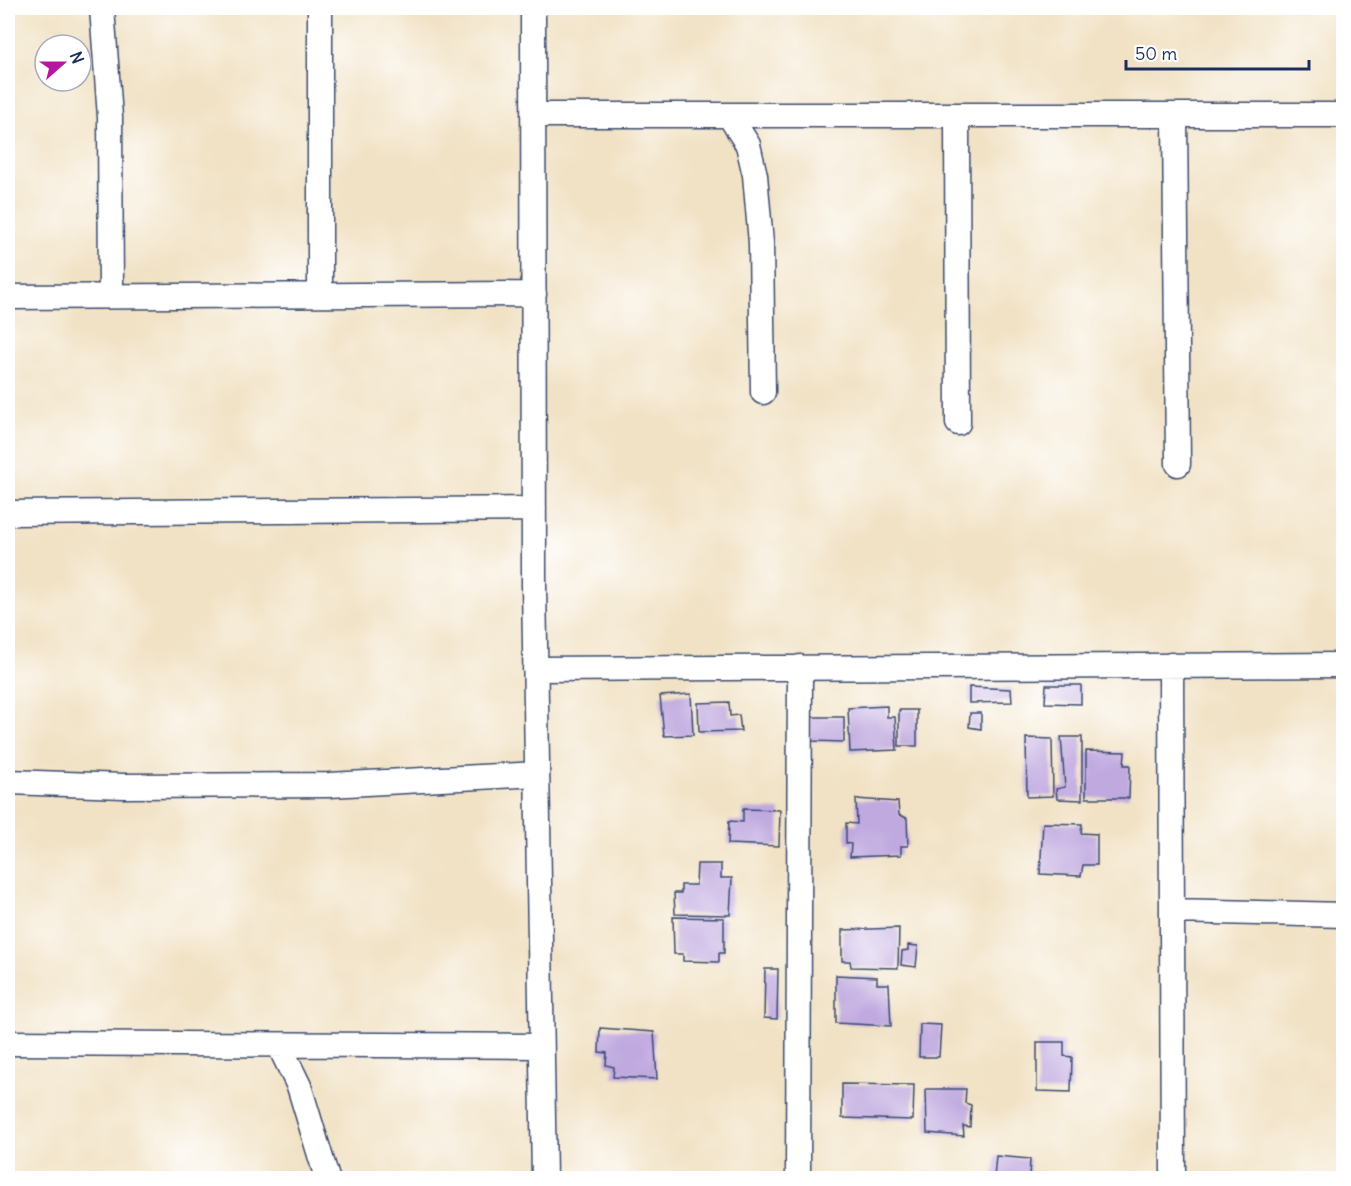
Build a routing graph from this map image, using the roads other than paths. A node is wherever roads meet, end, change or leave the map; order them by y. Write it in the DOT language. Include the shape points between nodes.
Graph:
graph roads {
  1 [pos="102,8"];
  2 [pos="320,8"];
  3 [pos="533,8"];
  4 [pos="533,115"];
  5 [pos="1344,115"];
  6 [pos="729,116"];
  7 [pos="957,116"];
  8 [pos="1175,116"];
  9 [pos="534,294"];
  10 [pos="111,295"];
  11 [pos="320,295"];
  12 [pos="8,297"];
  13 [pos="763,392"];
  14 [pos="958,423"];
  15 [pos="1178,464"];
  16 [pos="534,509"];
  17 [pos="8,513"];
  18 [pos="1171,665"];
  19 [pos="1344,665"];
  20 [pos="800,667"];
  21 [pos="535,669"];
  22 [pos="537,774"];
  23 [pos="8,782"];
  24 [pos="1172,911"];
  25 [pos="1344,915"];
  26 [pos="8,1043"];
  27 [pos="279,1045"];
  28 [pos="541,1046"];
  29 [pos="327,1179"];
  30 [pos="544,1179"];
  31 [pos="798,1179"];
  32 [pos="1173,1179"];
  1 -- 10 [label="street" via="110,117"];
  2 -- 11 [label="street"];
  3 -- 4 [label="street"];
  4 -- 6 [label="street"];
  4 -- 9 [label="street"];
  5 -- 8 [label="street"];
  6 -- 7 [label="street"];
  6 -- 13 [label="street" via="748,145 755,175 761,243"];
  7 -- 8 [label="street"];
  7 -- 14 [label="street"];
  8 -- 15 [label="street"];
  9 -- 11 [label="street"];
  9 -- 16 [label="street"];
  10 -- 11 [label="street"];
  10 -- 12 [label="street"];
  16 -- 17 [label="street"];
  16 -- 21 [label="street"];
  18 -- 19 [label="street"];
  18 -- 20 [label="street"];
  18 -- 24 [label="street"];
  20 -- 21 [label="street"];
  20 -- 31 [label="street"];
  21 -- 22 [label="street"];
  22 -- 23 [label="street" via="329,785"];
  22 -- 28 [label="street"];
  24 -- 25 [label="street"];
  24 -- 32 [label="street"];
  26 -- 27 [label="street"];
  27 -- 28 [label="street"];
  27 -- 29 [label="street" via="299,1086"];
  28 -- 30 [label="street"];
}
